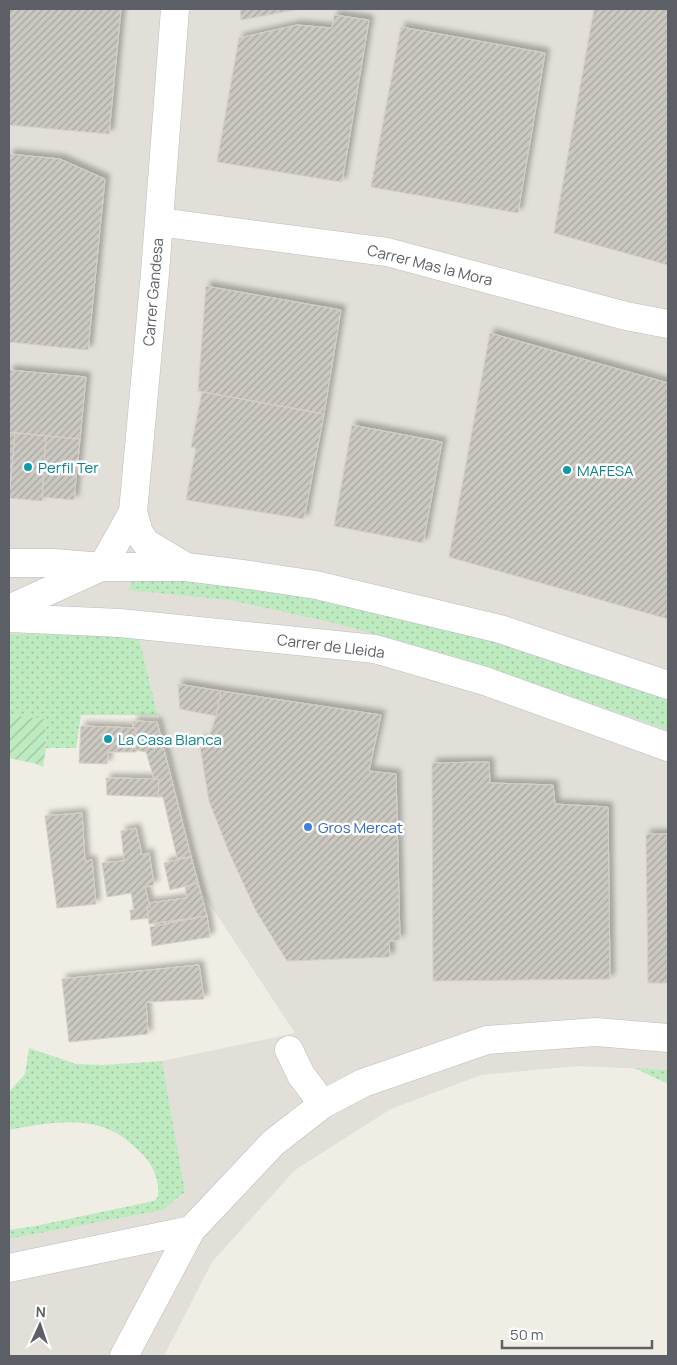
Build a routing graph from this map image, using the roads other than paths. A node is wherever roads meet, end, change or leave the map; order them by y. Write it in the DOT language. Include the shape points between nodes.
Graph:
graph roads {
  1 [pos="175,9"];
  2 [pos="159,222"];
  3 [pos="668,324"];
  4 [pos="133,512"];
  5 [pos="9,563"];
  6 [pos="102,567"];
  7 [pos="186,567"];
  8 [pos="9,609"];
  9 [pos="9,618"];
  10 [pos="668,685"];
  11 [pos="668,748"];
  12 [pos="668,1038"];
  13 [pos="289,1050"];
  14 [pos="323,1104"];
  15 [pos="191,1230"];
  16 [pos="9,1268"];
  17 [pos="124,1356"];
  1 -- 2 [label="street, Carrer Gandesa"];
  2 -- 3 [label="street, Carrer Mas la Mora" via="387,252 626,316"];
  2 -- 4 [label="street, Carrer Gandesa"];
  4 -- 6 [label="street, Carrer Gandesa"];
  4 -- 7 [label="street" via="139,533 146,543"];
  5 -- 6 [label="street"];
  6 -- 7 [label="street"];
  6 -- 8 [label="street"];
  7 -- 10 [label="street" via="316,585 510,632"];
  9 -- 11 [label="street, Carrer de Lleida" via="120,623 375,649 485,682"];
  12 -- 14 [label="street" via="596,1032 487,1040 363,1082"];
  13 -- 14 [label="street" via="301,1075"];
  14 -- 15 [label="street" via="273,1143"];
  15 -- 16 [label="street"];
  15 -- 17 [label="street"];
}
